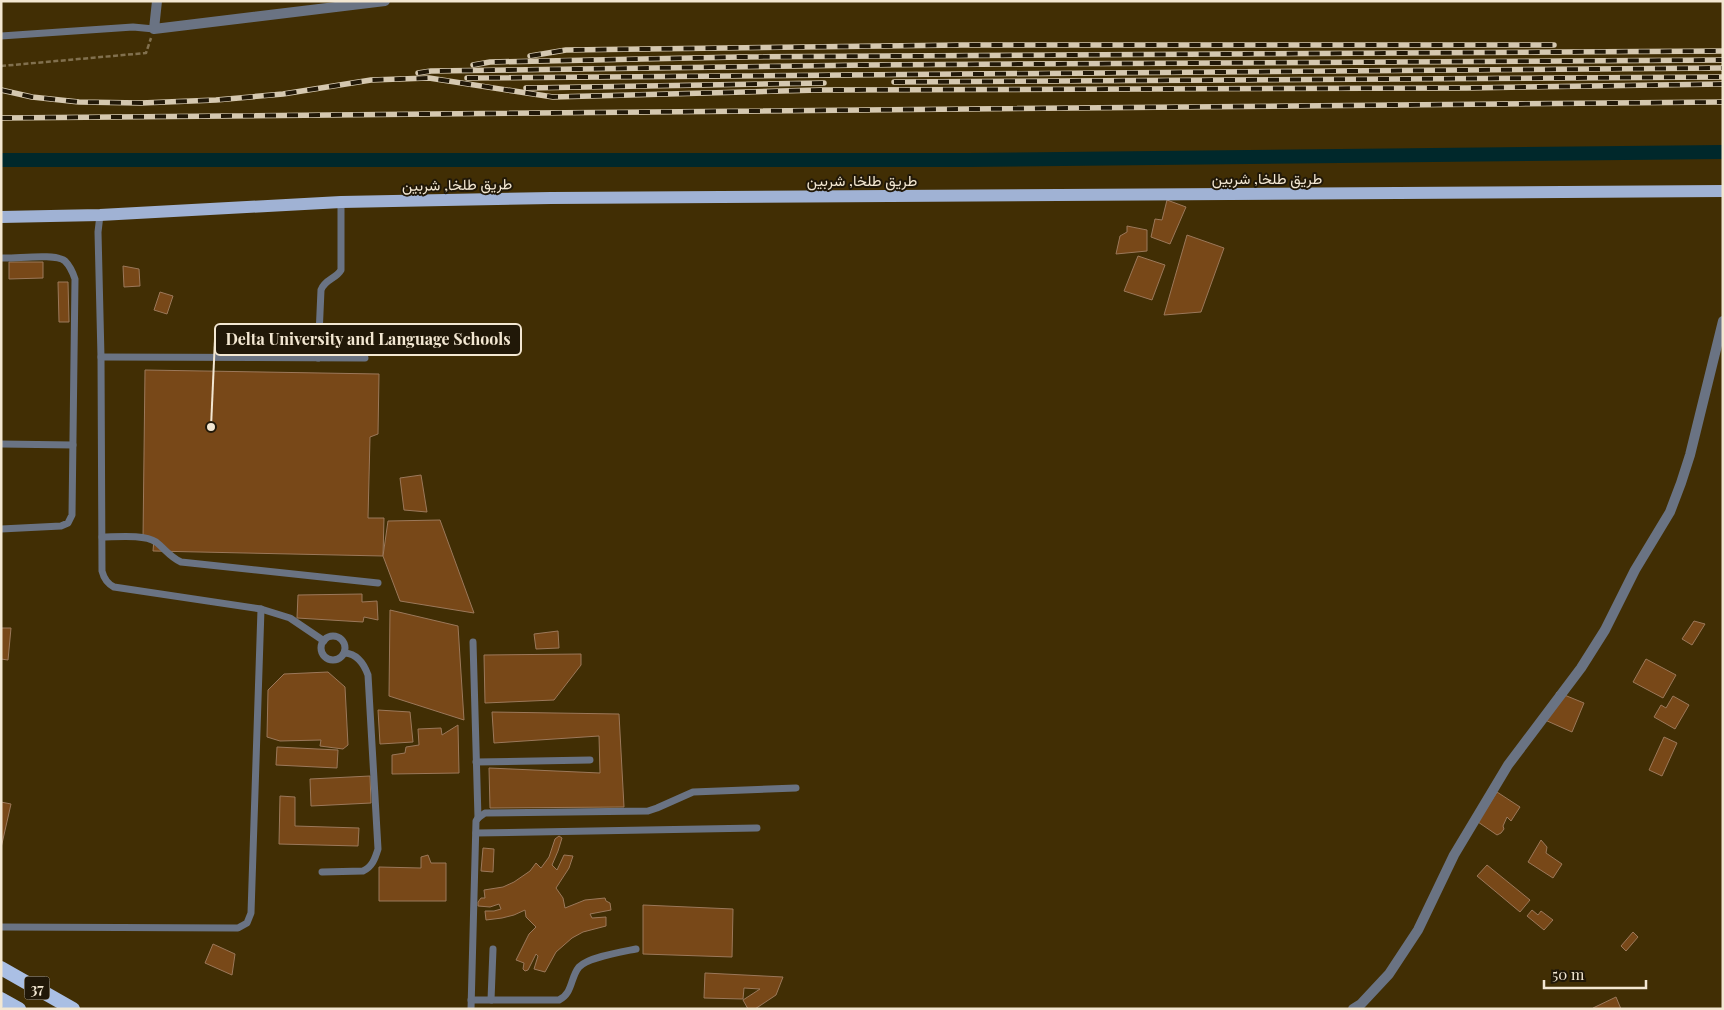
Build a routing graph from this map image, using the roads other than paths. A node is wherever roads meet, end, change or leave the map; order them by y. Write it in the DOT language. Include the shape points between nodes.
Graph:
graph roads {
  1 [pos="157,1"];
  2 [pos="379,2"];
  3 [pos="339,4"];
  4 [pos="154,29"];
  5 [pos="1,36"];
  6 [pos="1723,191"];
  7 [pos="341,202"];
  8 [pos="100,215"];
  9 [pos="1,217"];
  10 [pos="1,258"];
  11 [pos="1723,321"];
  12 [pos="101,357"];
  13 [pos="318,358"];
  14 [pos="365,358"];
  15 [pos="1,444"];
  16 [pos="73,445"];
  17 [pos="1,529"];
  18 [pos="102,537"];
  19 [pos="378,583"];
  20 [pos="261,609"];
  21 [pos="324,640"];
  22 [pos="473,642"];
  23 [pos="345,653"];
  24 [pos="590,760"];
  25 [pos="476,762"];
  26 [pos="796,788"];
  27 [pos="478,818"];
  28 [pos="757,828"];
  29 [pos="476,833"];
  30 [pos="322,872"];
  31 [pos="1,927"];
  32 [pos="493,949"];
  33 [pos="636,949"];
  34 [pos="1,968"];
  35 [pos="1,999"];
  36 [pos="471,1000"];
  37 [pos="492,1000"];
  38 [pos="19,1009"];
  39 [pos="73,1009"];
  40 [pos="471,1009"];
  41 [pos="1353,1009"];
  1 -- 4 [label="street"];
  2 -- 3 [label="street"];
  3 -- 4 [label="street"];
  4 -- 5 [label="lane" via="132,27"];
  6 -- 7 [label="main road, طريق طلخا, شربين"];
  7 -- 8 [label="main road, طريق طلخا, شربين"];
  7 -- 13 [label="lane" via="341,270 325,282 321,290"];
  8 -- 9 [label="main road, طريق طلخا, شربين"];
  8 -- 12 [label="lane"];
  10 -- 16 [label="lane" via="54,257 65,261 75,279"];
  11 -- 41 [label="street" via="1690,455 1670,512 1581,668 1508,765 1454,855 1418,930 1389,974"];
  12 -- 13 [label="lane"];
  12 -- 18 [label="lane"];
  13 -- 14 [label="lane"];
  15 -- 16 [label="lane"];
  16 -- 17 [label="lane" via="72,515 68,523"];
  18 -- 19 [label="lane" via="150,539 181,562"];
  18 -- 20 [label="lane" via="102,572 114,587"];
  20 -- 21 [label="lane" via="290,618"];
  20 -- 31 [label="lane" via="251,913 247,923 238,928"];
  21 -- 23 [label="lane" via="331,636 340,638 345,644"];
  21 -- 23 [label="lane" via="322,653 327,659 336,661"];
  22 -- 25 [label="lane"];
  23 -- 30 [label="lane" via="359,658 368,675 378,850 374,861 363,871"];
  24 -- 25 [label="lane"];
  25 -- 27 [label="lane"];
  26 -- 27 [label="lane" via="693,792 648,811 485,814"];
  27 -- 29 [label="lane"];
  28 -- 29 [label="lane"];
  29 -- 36 [label="lane"];
  32 -- 37 [label="lane"];
  33 -- 37 [label="lane" via="584,964 578,968 568,993 559,1000"];
  34 -- 39 [label="highway, 37"];
  35 -- 38 [label="highway, 37"];
  36 -- 37 [label="lane"];
  36 -- 40 [label="lane"];
}
